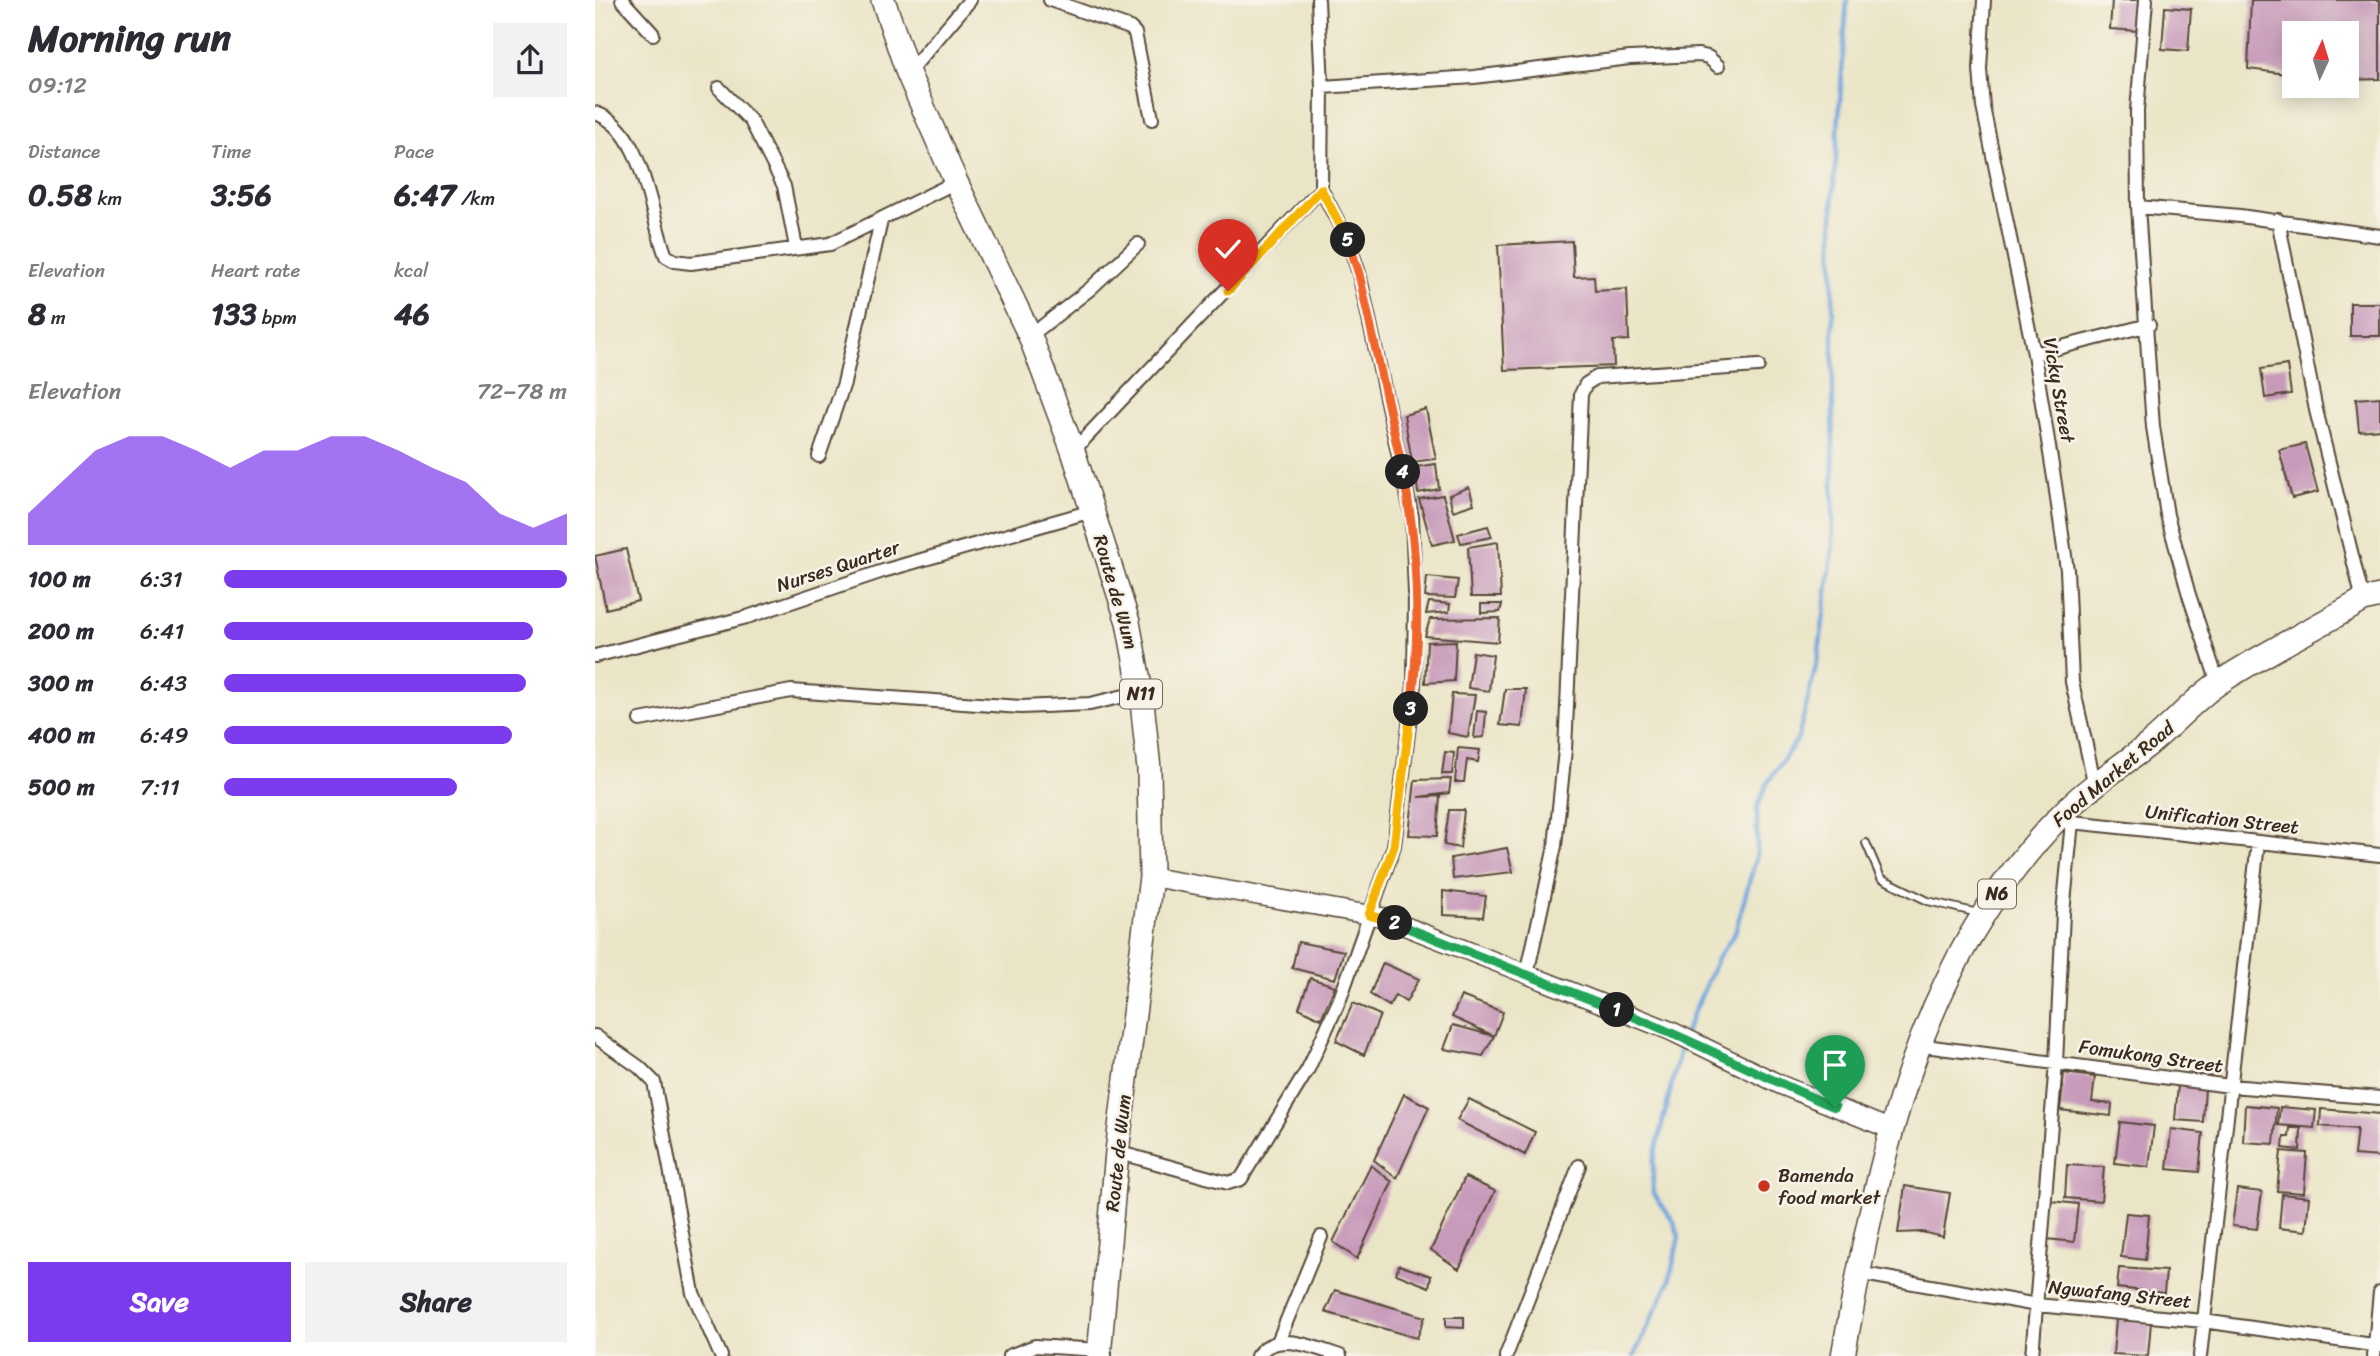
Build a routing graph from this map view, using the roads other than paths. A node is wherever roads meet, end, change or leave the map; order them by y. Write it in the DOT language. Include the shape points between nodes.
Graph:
graph roads {
  1 [pos="622,0"];
  2 [pos="883,0"];
  3 [pos="970,0"];
  4 [pos="1051,0"];
  5 [pos="1318,0"];
  6 [pos="1984,0"];
  7 [pos="2146,0"];
  8 [pos="653,34"];
  9 [pos="1718,66"];
  10 [pos="908,73"];
  11 [pos="1322,87"];
  12 [pos="719,88"];
  13 [pos="595,113"];
  14 [pos="1153,119"];
  15 [pos="956,182"];
  16 [pos="1321,189"];
  17 [pos="2138,207"];
  18 [pos="2278,220"];
  19 [pos="881,221"];
  20 [pos="2380,236"];
  21 [pos="1138,244"];
  22 [pos="796,247"];
  23 [pos="2149,325"];
  24 [pos="1030,336"];
  25 [pos="2034,354"];
  26 [pos="1758,366"];
  27 [pos="1073,451"];
  28 [pos="819,456"];
  29 [pos="1092,510"];
  30 [pos="2372,598"];
  31 [pos="595,656"];
  32 [pos="2218,683"];
  33 [pos="1141,692"];
  34 [pos="640,720"];
  35 [pos="2095,787"];
  36 [pos="2068,817"];
  37 [pos="2258,843"];
  38 [pos="1866,844"];
  39 [pos="2380,855"];
  40 [pos="1151,877"];
  41 [pos="1983,914"];
  42 [pos="1369,915"];
  43 [pos="1527,974"];
  44 [pos="595,1036"];
  45 [pos="1917,1045"];
  46 [pos="2056,1063"];
  47 [pos="2230,1086"];
  48 [pos="2380,1097"];
  49 [pos="1890,1129"];
  50 [pos="1117,1152"];
  51 [pos="1579,1166"];
  52 [pos="1321,1237"];
  53 [pos="1858,1273"];
  54 [pos="2380,1293"];
  55 [pos="2037,1304"];
  56 [pos="2203,1321"];
  57 [pos="1278,1342"];
  58 [pos="2376,1349"];
  59 [pos="1100,1353"];
  60 [pos="721,1356"];
  61 [pos="1009,1356"];
  62 [pos="1257,1356"];
  63 [pos="1341,1356"];
  64 [pos="1506,1356"];
  65 [pos="1843,1356"];
  66 [pos="2032,1356"];
  67 [pos="2200,1356"];
  1 -- 8 [label="street"];
  2 -- 10 [label="highway, N11"];
  3 -- 10 [label="street"];
  4 -- 14 [label="street" via="1135,33"];
  5 -- 11 [label="street"];
  6 -- 25 [label="street, Vicky Street" via="1983,107"];
  7 -- 17 [label="street" via="2137,111"];
  9 -- 11 [label="street" via="1699,55 1630,58 1474,77"];
  10 -- 15 [label="highway, Route de Wum / N11"];
  11 -- 16 [label="street"];
  12 -- 22 [label="street" via="751,121 785,186"];
  13 -- 22 [label="street" via="609,117 625,132 666,256 691,263"];
  15 -- 19 [label="street"];
  15 -- 24 [label="highway, Route de Wum / N11"];
  16 -- 27 [label="street"];
  16 -- 42 [label="street" via="1359,274 1412,517 1414,685 1394,846"];
  17 -- 18 [label="street"];
  17 -- 23 [label="street"];
  18 -- 20 [label="street"];
  18 -- 30 [label="street" via="2316,410"];
  19 -- 22 [label="street" via="830,244"];
  19 -- 28 [label="street" via="844,383"];
  21 -- 24 [label="street"];
  23 -- 25 [label="street"];
  23 -- 32 [label="street" via="2153,427 2161,486"];
  24 -- 27 [label="highway, Route de Wum / N11"];
  25 -- 35 [label="street, Vicky Street" via="2067,570 2071,682"];
  26 -- 43 [label="street" via="1597,377 1581,394 1565,750 1555,846"];
  27 -- 29 [label="highway, Route de Wum / N11"];
  29 -- 31 [label="street, Nurses Quarter" via="883,571 747,617"];
  29 -- 33 [label="highway, Route de Wum / N11" via="1128,622"];
  30 -- 32 [label="highway, Food Market Road / N6"];
  32 -- 35 [label="highway, Food Market Road / N6"];
  33 -- 34 [label="street" via="1090,704 1021,707 791,691"];
  33 -- 40 [label="highway, Route de Wum / N11" via="1149,769"];
  35 -- 36 [label="highway, Food Market Road / N6"];
  36 -- 37 [label="street, Unification Street"];
  36 -- 41 [label="highway, Food Market Road / N6" via="2015,868"];
  36 -- 46 [label="street"];
  37 -- 39 [label="street, Unification Street"];
  37 -- 47 [label="street"];
  38 -- 41 [label="lane" via="1881,878 1928,901"];
  40 -- 42 [label="main road"];
  40 -- 50 [label="highway, Route de Wum / N11"];
  41 -- 45 [label="highway, Food Market Road / N6"];
  42 -- 43 [label="main road"];
  42 -- 50 [label="street" via="1340,999 1308,1069 1241,1179 1228,1183"];
  43 -- 49 [label="main road" via="1671,1031 1781,1085"];
  44 -- 60 [label="street" via="654,1082 693,1293"];
  45 -- 46 [label="street, Fomukong Street"];
  45 -- 49 [label="highway, Food Market Road / N6"];
  46 -- 47 [label="street, Fomukong Street"];
  46 -- 55 [label="street"];
  47 -- 48 [label="street, Fomukong Street"];
  47 -- 56 [label="street"];
  49 -- 53 [label="highway, Food Market Road / N6"];
  50 -- 59 [label="highway, Route de Wum / N11"];
  51 -- 64 [label="street"];
  52 -- 57 [label="street"];
  53 -- 55 [label="street, Ngwafang Street"];
  53 -- 65 [label="highway, Food Market Road / N6"];
  54 -- 58 [label="street"];
  55 -- 56 [label="street, Ngwafang Street"];
  55 -- 66 [label="street"];
  56 -- 58 [label="street, Ngwafang Street"];
  56 -- 67 [label="street"];
  57 -- 62 [label="street"];
  57 -- 63 [label="street" via="1298,1342"];
  59 -- 61 [label="street" via="1035,1346"];
}
